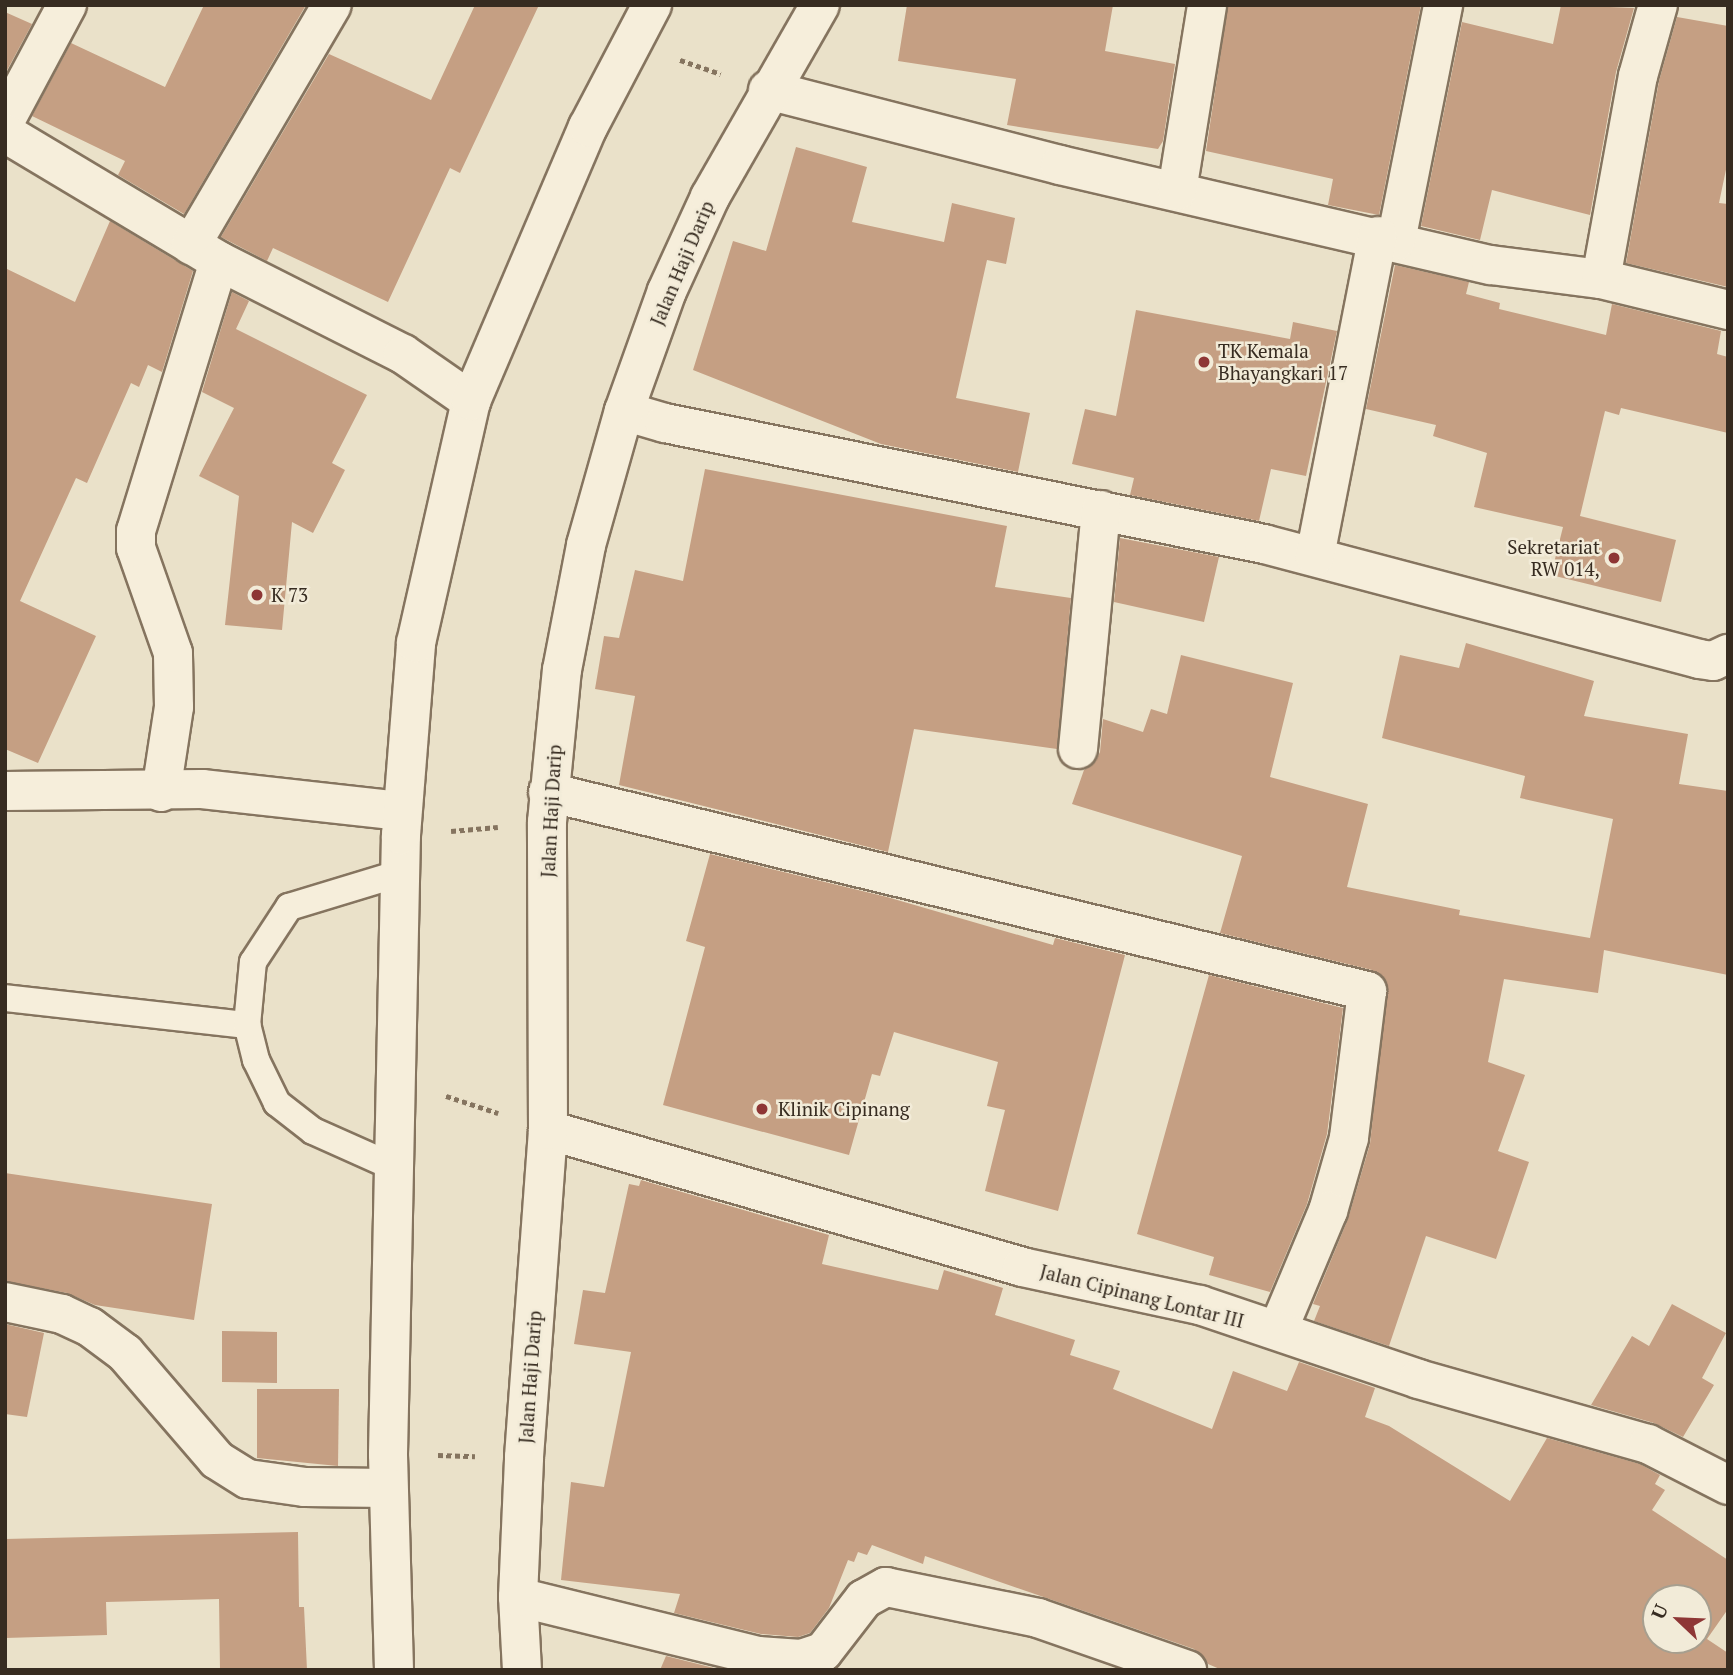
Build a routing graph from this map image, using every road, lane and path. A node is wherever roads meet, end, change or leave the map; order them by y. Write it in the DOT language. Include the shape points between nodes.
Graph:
graph roads {
  1 [pos="67,5"];
  2 [pos="332,5"];
  3 [pos="652,5"];
  4 [pos="820,5"];
  5 [pos="1207,5"];
  6 [pos="1443,5"];
  7 [pos="1658,5"];
  8 [pos="633,44"];
  9 [pos="768,90"];
  10 [pos="5,121"];
  11 [pos="5,132"];
  12 [pos="1177,191"];
  13 [pos="1387,238"];
  14 [pos="205,253"];
  15 [pos="1601,279"];
  16 [pos="1728,310"];
  17 [pos="471,401"];
  18 [pos="624,411"];
  19 [pos="1101,510"];
  20 [pos="1315,556"];
  21 [pos="1728,654"];
  22 [pos="1078,748"];
  23 [pos="5,791"];
  24 [pos="161,792"];
  25 [pos="548,807"];
  26 [pos="401,823"];
  27 [pos="401,873"];
  28 [pos="5,998"];
  29 [pos="247,1025"];
  30 [pos="399,1080"];
  31 [pos="548,1130"];
  32 [pos="396,1168"];
  33 [pos="5,1302"];
  34 [pos="1278,1330"];
  35 [pos="524,1457"];
  36 [pos="388,1471"];
  37 [pos="1728,1485"];
  38 [pos="518,1597"];
  39 [pos="394,1670"];
  40 [pos="522,1670"];
  41 [pos="1187,1670"];
  1 -- 10 [label="street"];
  2 -- 14 [label="street"];
  3 -- 8 [label="street"];
  4 -- 9 [label="street, Jalan Haji Darip"];
  5 -- 12 [label="street"];
  6 -- 13 [label="street"];
  7 -- 15 [label="street" via="1638,76"];
  8 -- 9 [label="path"];
  8 -- 17 [label="street" via="588,127"];
  9 -- 12 [label="street"];
  9 -- 18 [label="street, Jalan Haji Darip" via="710,197 667,291"];
  11 -- 14 [label="street"];
  12 -- 13 [label="street"];
  13 -- 15 [label="street" via="1492,265"];
  13 -- 20 [label="street"];
  14 -- 17 [label="street" via="403,354"];
  14 -- 24 [label="street" via="136,531 136,548 173,653 174,707"];
  15 -- 16 [label="street"];
  17 -- 26 [label="street" via="416,643"];
  18 -- 19 [label="street"];
  18 -- 25 [label="street, Jalan Haji Darip" via="586,545 562,670"];
  19 -- 20 [label="street"];
  19 -- 22 [label="street"];
  20 -- 21 [label="street" via="1699,659 1713,661"];
  23 -- 24 [label="street"];
  24 -- 26 [label="street" via="202,789"];
  25 -- 26 [label="path"];
  25 -- 31 [label="street, Jalan Haji Darip"];
  25 -- 34 [label="street" via="1367,991 1349,1138 1328,1211"];
  26 -- 27 [label="street"];
  27 -- 29 [label="lane" via="289,906 253,962"];
  27 -- 30 [label="street"];
  28 -- 29 [label="lane"];
  29 -- 32 [label="lane" via="256,1060 277,1103 313,1131"];
  30 -- 31 [label="path"];
  30 -- 32 [label="street"];
  31 -- 34 [label="street, Jalan Cipinang Lontar III" via="1022,1267 1200,1306"];
  31 -- 35 [label="street, Jalan Haji Darip"];
  32 -- 36 [label="street"];
  33 -- 36 [label="street" via="62,1314 90,1327 125,1353 217,1460 248,1479 305,1487"];
  34 -- 37 [label="street, Jalan Cipinang Lontar III" via="1418,1379 1648,1444"];
  35 -- 36 [label="path"];
  35 -- 38 [label="street, Jalan Haji Darip"];
  36 -- 39 [label="street"];
  38 -- 40 [label="street, Jalan Haji Darip"];
  38 -- 41 [label="street" via="758,1656 801,1659 822,1652 863,1599 886,1587 1038,1618"];
}
